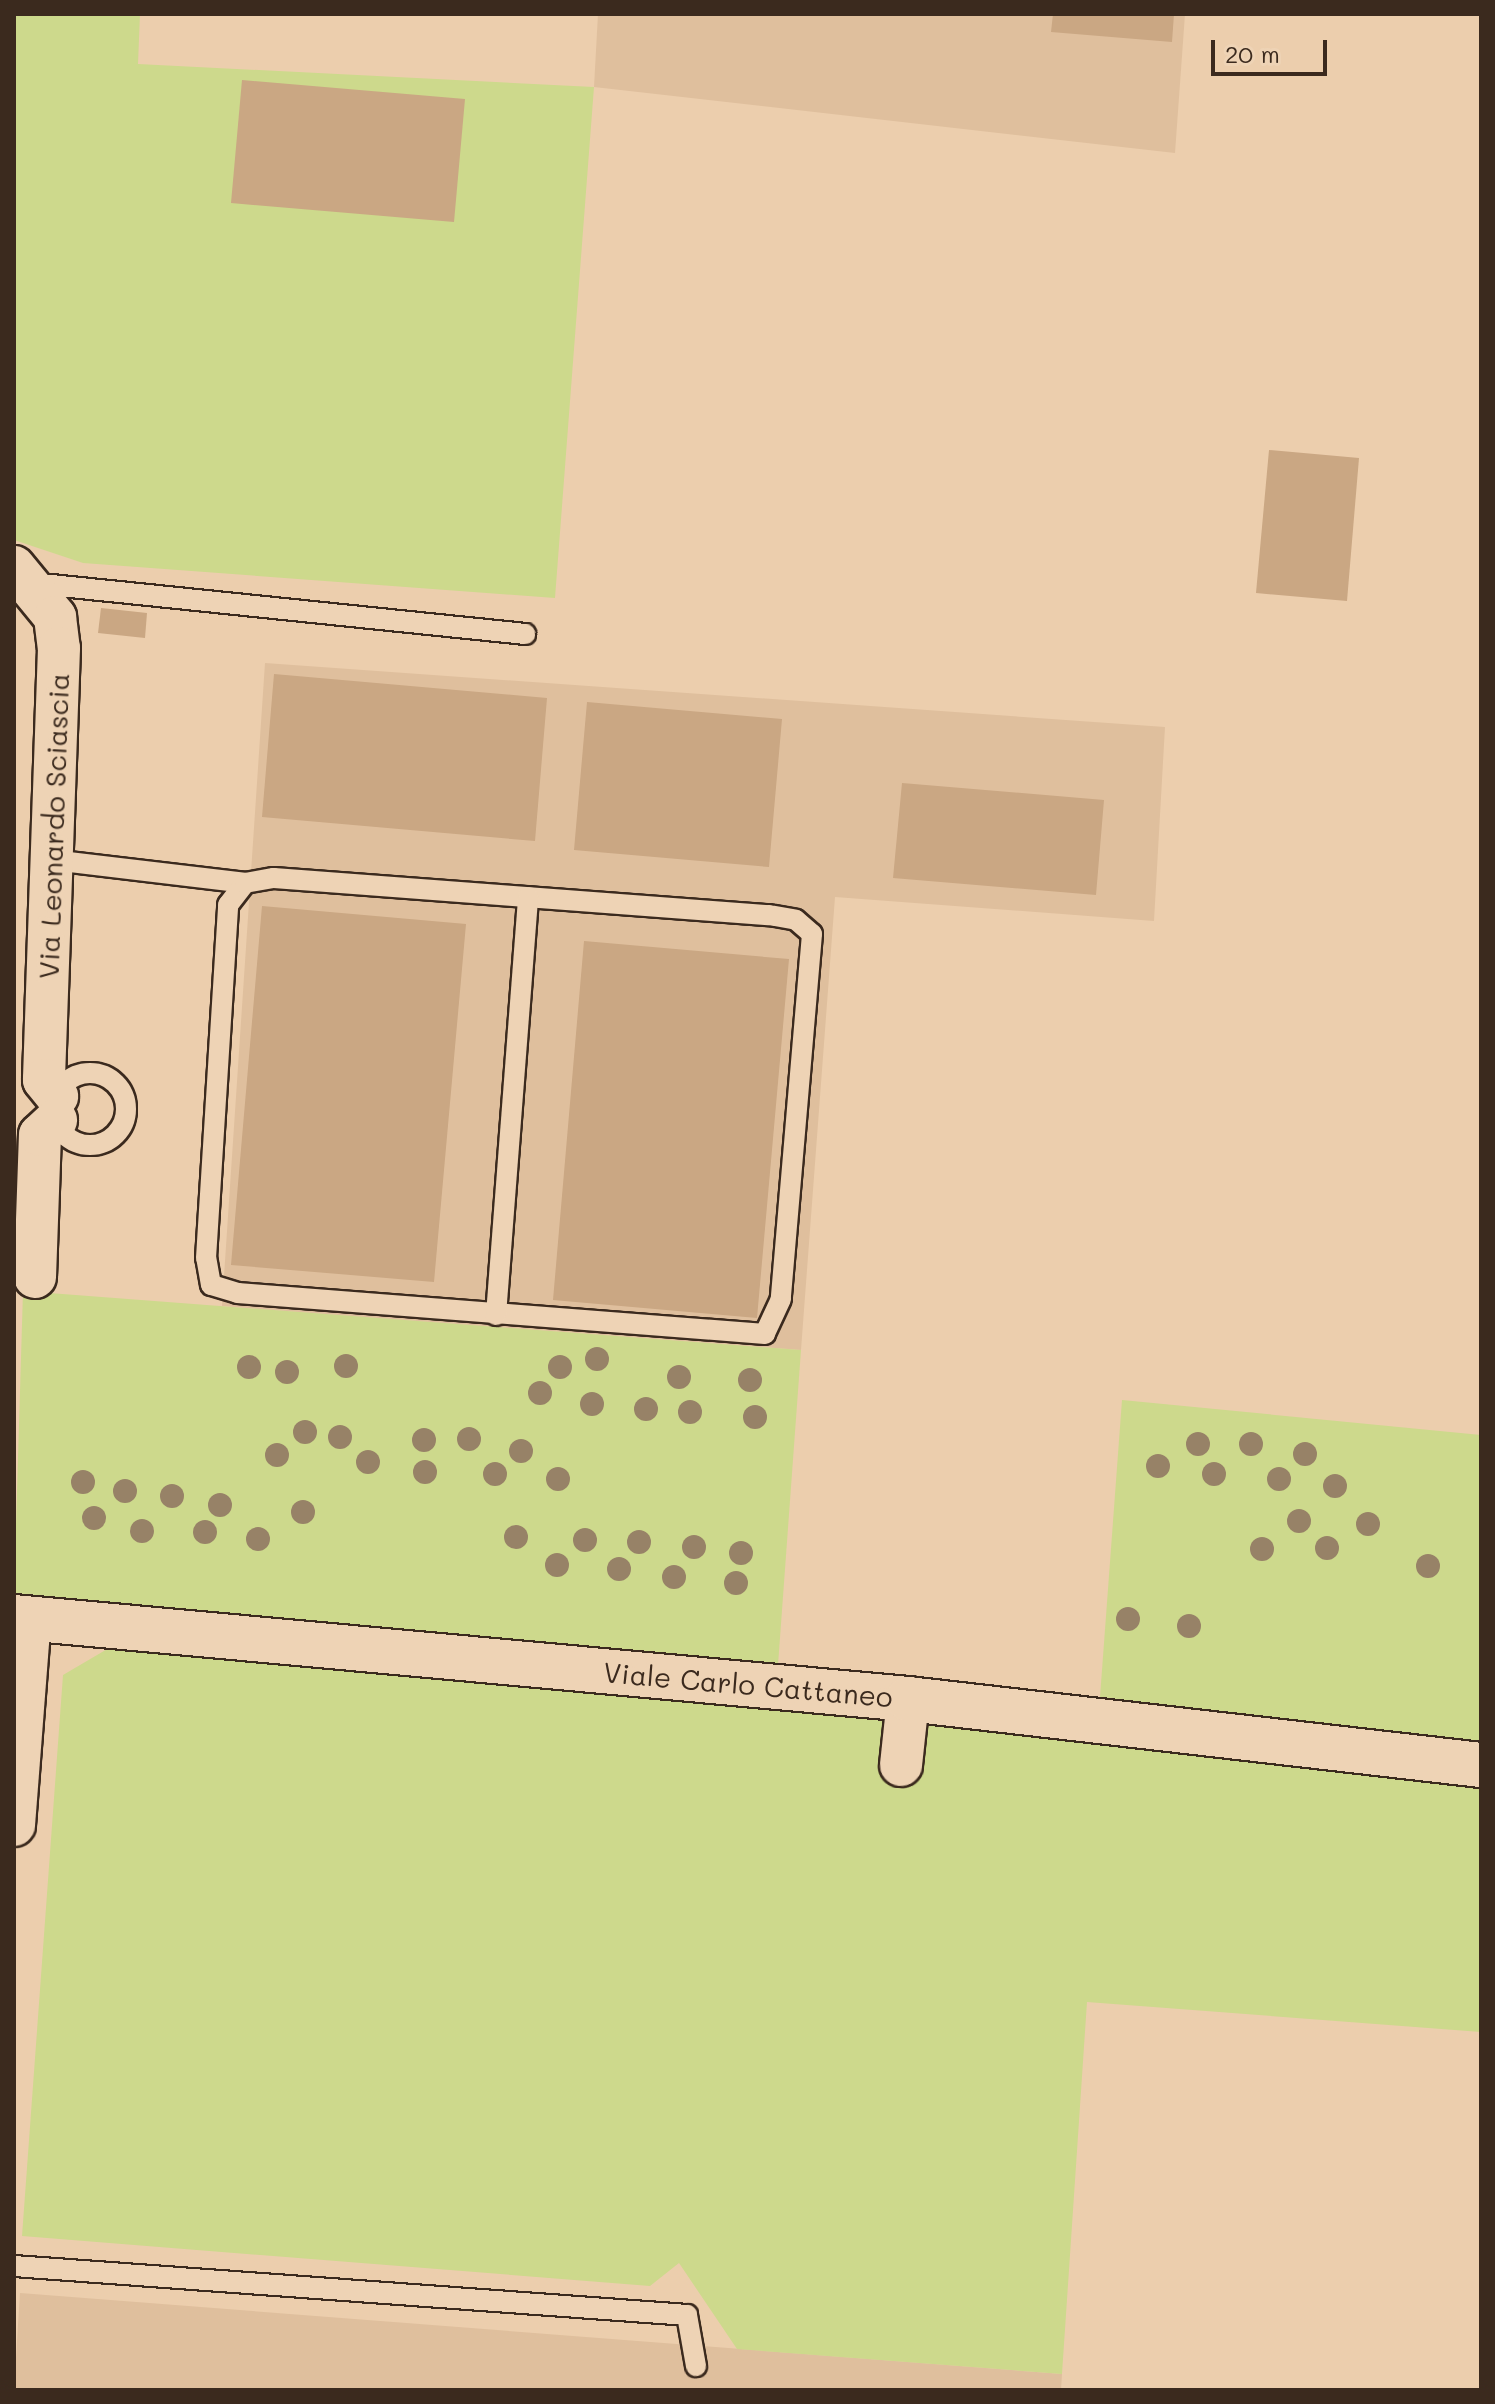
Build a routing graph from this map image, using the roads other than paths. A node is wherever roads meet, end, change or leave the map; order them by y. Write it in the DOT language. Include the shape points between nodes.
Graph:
graph roads {
  1 [pos="22,575"];
  2 [pos="525,634"];
  3 [pos="53,860"];
  4 [pos="245,883"];
  5 [pos="528,897"];
  6 [pos="35,1277"];
  7 [pos="496,1315"];
  8 [pos="22,1618"];
  9 [pos="908,1699"];
  10 [pos="901,1765"];
  11 [pos="1481,1765"];
  12 [pos="14,1825"];
  13 [pos="14,2266"];
  14 [pos="696,2366"];
  1 -- 2 [label="lane"];
  1 -- 3 [label="street, Via Leonardo Sciascia" via="55,617 59,648"];
  3 -- 4 [label="lane"];
  3 -- 6 [label="street, Via Leonardo Sciascia" via="44,1080 57,1108 40,1135"];
  4 -- 5 [label="lane" via="274,878"];
  4 -- 7 [label="lane" via="228,905 206,1258 211,1285 238,1293"];
  5 -- 7 [label="lane"];
  5 -- 7 [label="lane" via="769,915 796,920 812,934 781,1299 765,1334"];
  8 -- 9 [label="street, Viale Carlo Cattaneo"];
  8 -- 12 [label="street"];
  9 -- 10 [label="street"];
  9 -- 11 [label="street, Viale Carlo Cattaneo"];
  13 -- 14 [label="lane" via="687,2315"];
}
